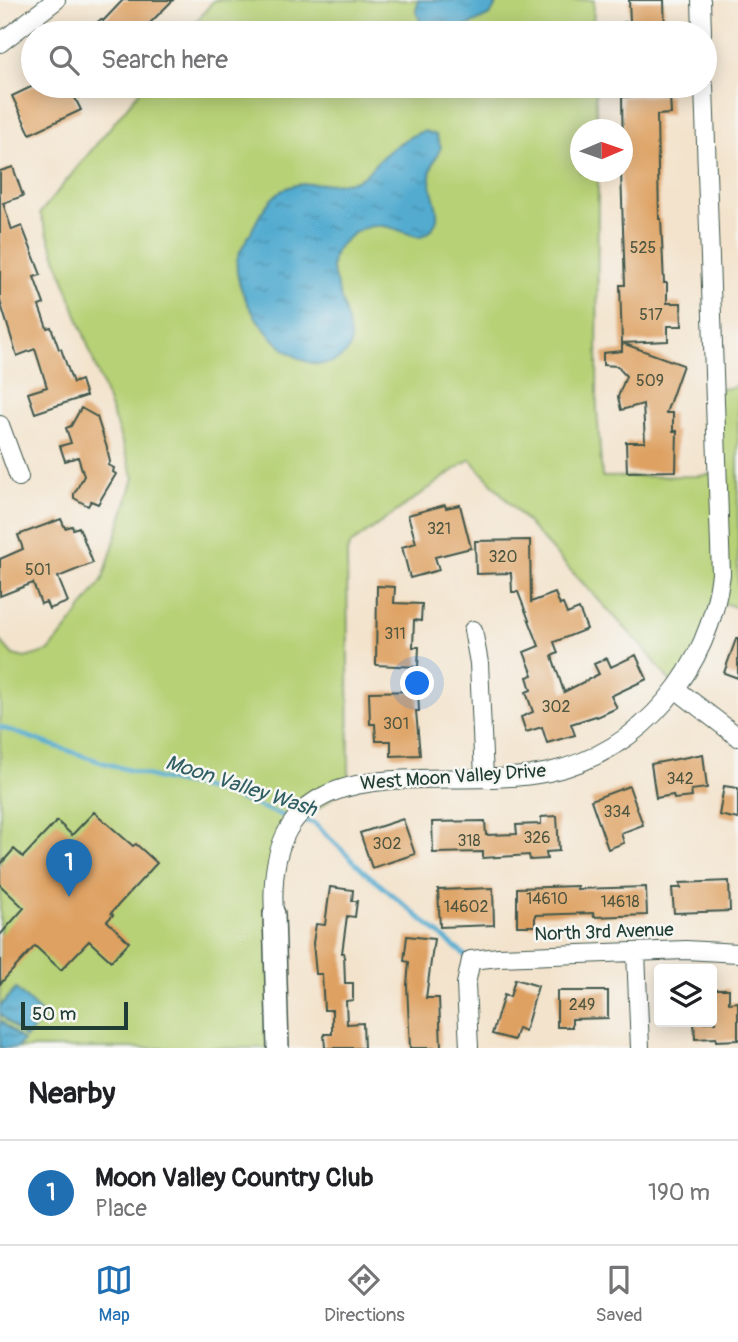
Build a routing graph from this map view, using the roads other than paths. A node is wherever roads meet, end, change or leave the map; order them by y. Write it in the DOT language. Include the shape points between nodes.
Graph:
graph roads {
  1 [pos="56,0"];
  2 [pos="701,0"];
  3 [pos="29,21"];
  4 [pos="702,21"];
  5 [pos="21,27"];
  6 [pos="0,43"];
  7 [pos="704,98"];
  8 [pos="0,425"];
  9 [pos="19,477"];
  10 [pos="472,629"];
  11 [pos="677,690"];
  12 [pos="738,737"];
  13 [pos="484,778"];
  14 [pos="274,914"];
  15 [pos="636,952"];
  16 [pos="738,953"];
  17 [pos="278,1048"];
  18 [pos="468,1048"];
  19 [pos="640,1048"];
  1 -- 3 [label="street"];
  2 -- 4 [label="street"];
  5 -- 6 [label="street"];
  7 -- 11 [label="street, West Moon Valley Drive" via="721,574 718,601 700,650"];
  8 -- 9 [label="street"];
  10 -- 13 [label="street" via="480,663"];
  11 -- 12 [label="street"];
  11 -- 13 [label="street, West Moon Valley Drive" via="646,722 593,756 549,772"];
  13 -- 14 [label="street, West Moon Valley Drive" via="369,782 331,791 302,811 282,838 272,888"];
  14 -- 17 [label="street, West Moon Valley Drive"];
  15 -- 16 [label="street, North 3rd Avenue"];
  15 -- 18 [label="street, North 3rd Avenue" via="471,960 466,984"];
  15 -- 19 [label="street"];
}
